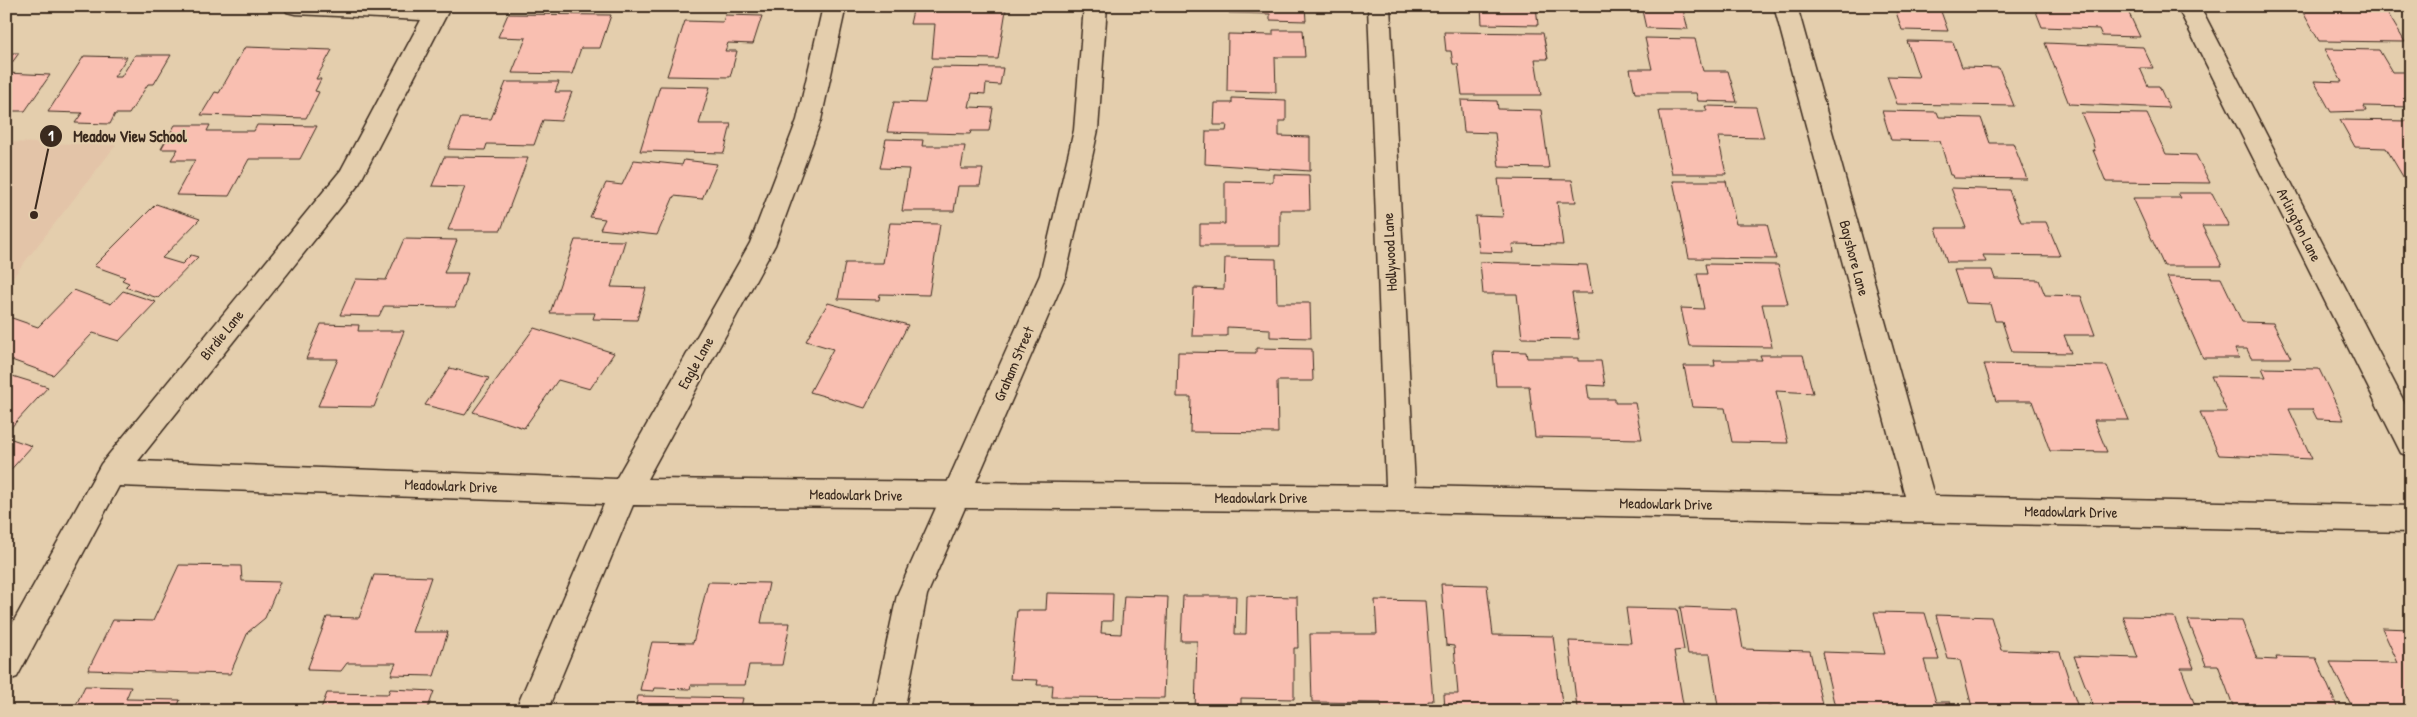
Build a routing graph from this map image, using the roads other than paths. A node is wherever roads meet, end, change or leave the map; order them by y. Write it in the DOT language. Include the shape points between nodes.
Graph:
graph roads {
  1 [pos="295,6"];
  2 [pos="835,6"];
  3 [pos="1096,6"];
  4 [pos="1379,6"];
  5 [pos="1785,6"];
  6 [pos="2188,6"];
  7 [pos="439,10"];
  8 [pos="2411,444"];
  9 [pos="112,473"];
  10 [pos="624,492"];
  11 [pos="957,496"];
  12 [pos="1401,499"];
  13 [pos="1923,509"];
  14 [pos="2411,519"];
  15 [pos="6,666"];
  16 [pos="531,711"];
  17 [pos="888,711"];
  1 -- 7 [label="street"];
  2 -- 10 [label="street, Eagle Lane" via="809,120 762,245"];
  3 -- 11 [label="street, Graham Street" via="1086,130 1053,275"];
  4 -- 12 [label="street, Hollywood Lane"];
  5 -- 13 [label="street, Bayshore Lane"];
  6 -- 8 [label="street, Arlington Lane"];
  7 -- 9 [label="street, Birdie Lane" via="350,177"];
  9 -- 10 [label="street, Meadowlark Drive"];
  9 -- 15 [label="street, Birdie Lane"];
  10 -- 11 [label="street, Meadowlark Drive"];
  10 -- 16 [label="street, Eagle Lane"];
  11 -- 12 [label="street, Meadowlark Drive"];
  11 -- 17 [label="street, Graham Street" via="912,594"];
  12 -- 13 [label="street, Meadowlark Drive"];
  13 -- 14 [label="street, Meadowlark Drive"];
}
